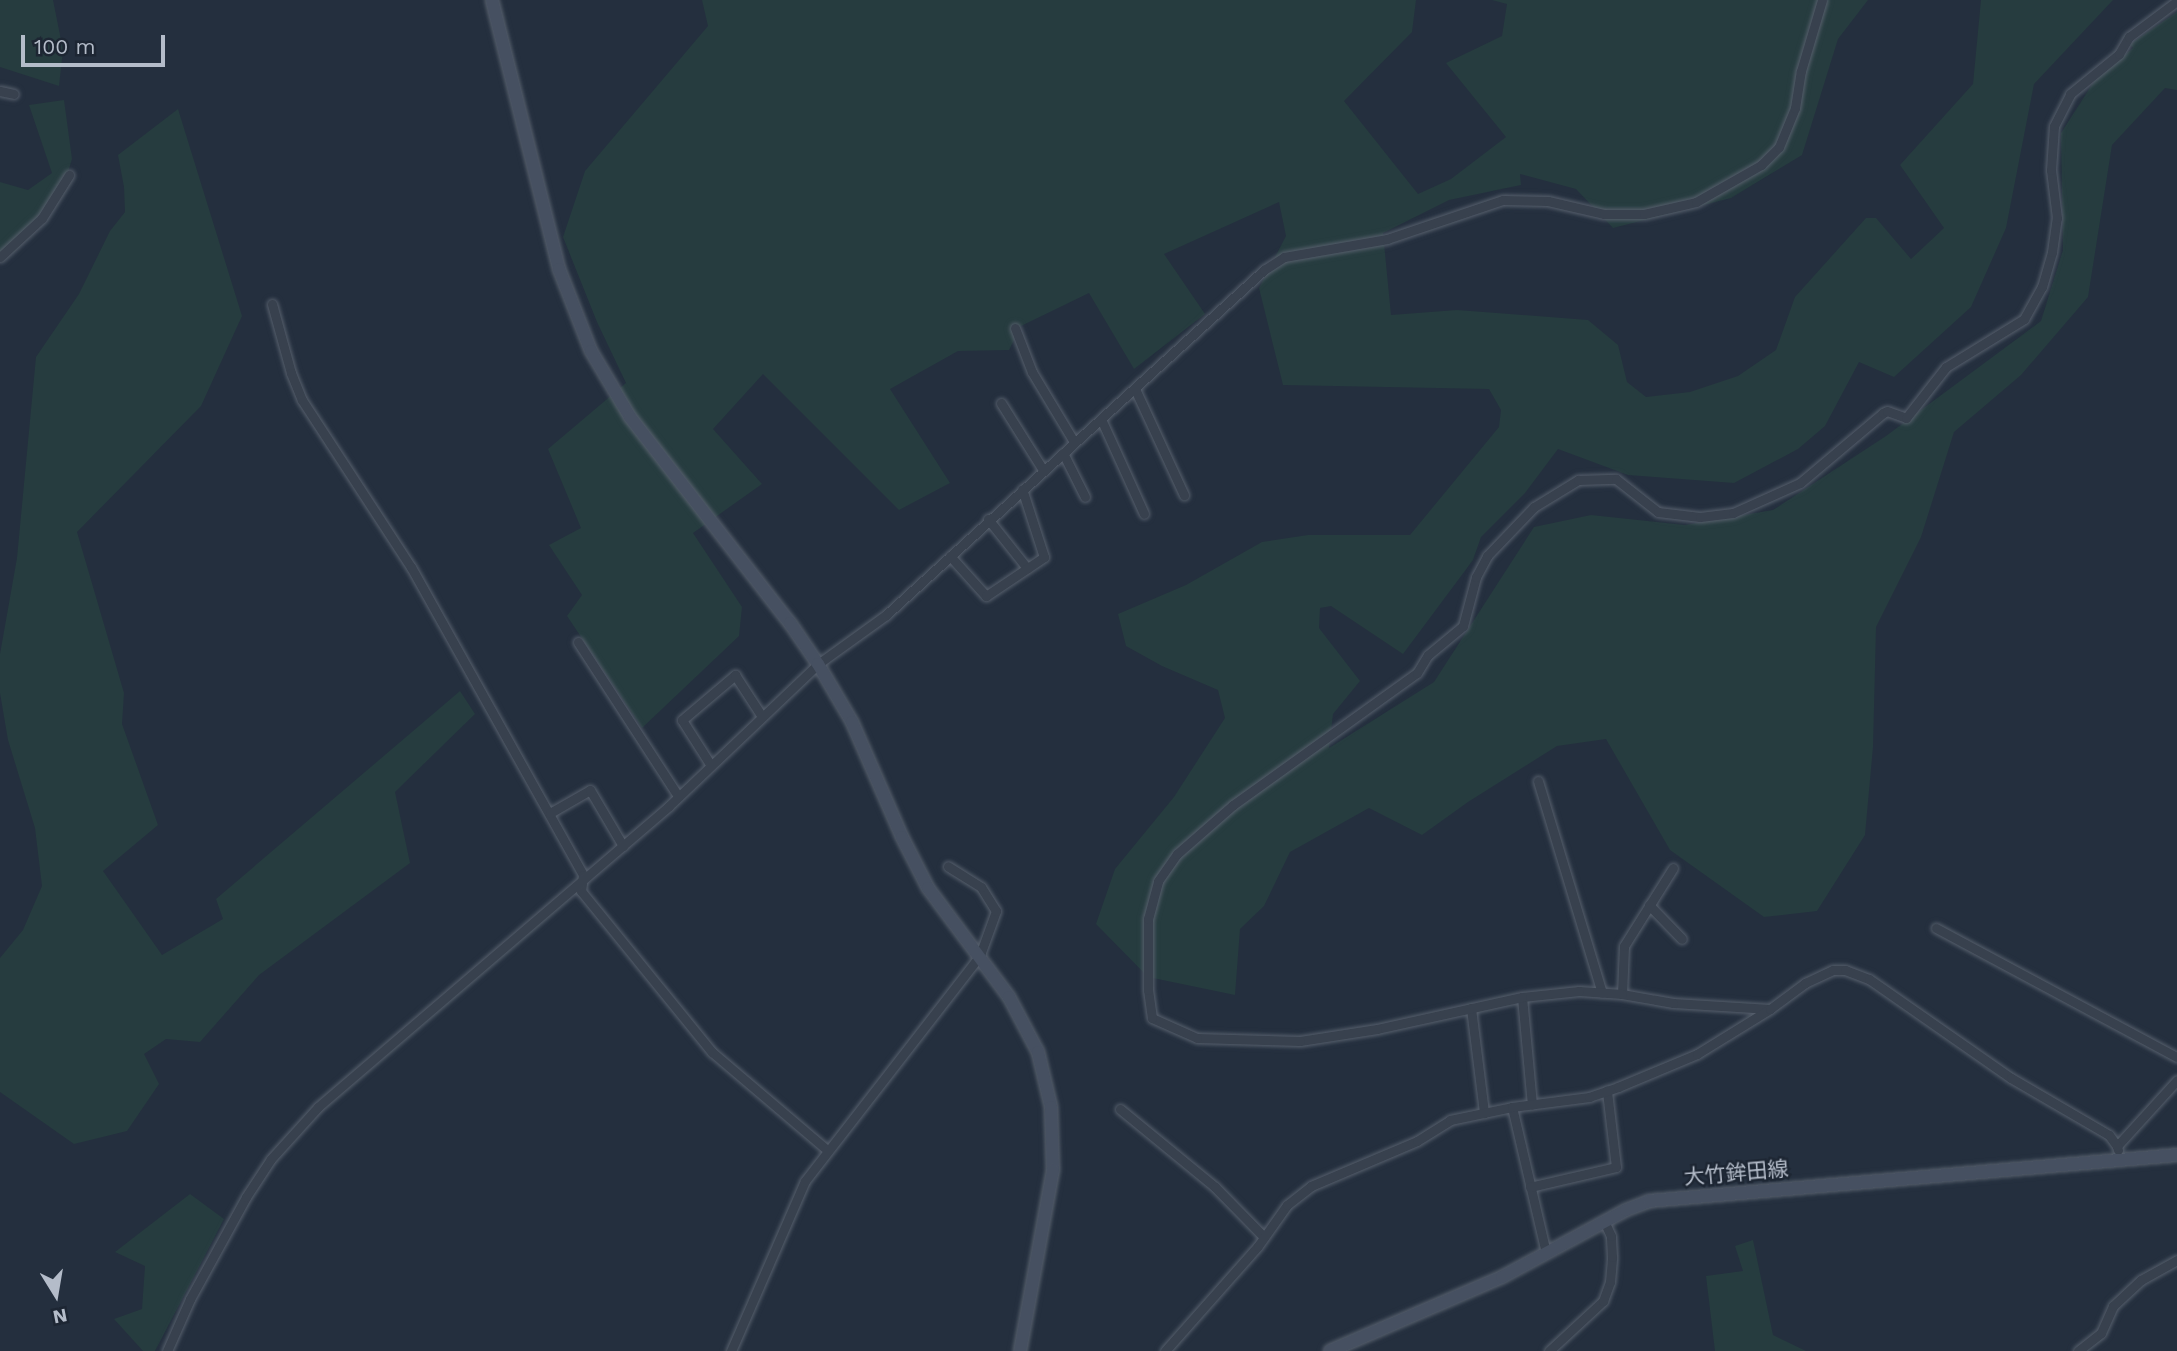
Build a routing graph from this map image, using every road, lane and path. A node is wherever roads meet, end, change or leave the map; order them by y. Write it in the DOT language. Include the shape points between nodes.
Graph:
graph roads {
  1 [pos="492,0"];
  2 [pos="1822,0"];
  3 [pos="2177,1"];
  4 [pos="0,91"];
  5 [pos="14,94"];
  6 [pos="69,175"];
  7 [pos="0,257"];
  8 [pos="272,304"];
  9 [pos="1015,328"];
  10 [pos="1135,389"];
  11 [pos="1001,403"];
  12 [pos="1101,419"];
  13 [pos="1074,443"];
  14 [pos="1063,453"];
  15 [pos="1043,470"];
  16 [pos="1021,489"];
  17 [pos="1184,495"];
  18 [pos="1085,497"];
  19 [pos="1144,514"];
  20 [pos="988,519"];
  21 [pos="950,556"];
  22 [pos="1027,568"];
  23 [pos="578,642"];
  24 [pos="818,664"];
  25 [pos="761,715"];
  26 [pos="710,764"];
  27 [pos="1538,781"];
  28 [pos="678,796"];
  29 [pos="550,813"];
  30 [pos="623,846"];
  31 [pos="948,866"];
  32 [pos="1673,868"];
  33 [pos="580,883"];
  34 [pos="1649,905"];
  35 [pos="1936,928"];
  36 [pos="1682,939"];
  37 [pos="980,955"];
  38 [pos="1602,993"];
  39 [pos="1622,994"];
  40 [pos="1522,997"];
  41 [pos="1471,1008"];
  42 [pos="1770,1009"];
  43 [pos="2177,1057"];
  44 [pos="2177,1080"];
  45 [pos="1607,1091"];
  46 [pos="1532,1105"];
  47 [pos="1512,1107"];
  48 [pos="1120,1109"];
  49 [pos="1483,1113"];
  50 [pos="2117,1146"];
  51 [pos="826,1149"];
  52 [pos="2177,1155"];
  53 [pos="2120,1160"];
  54 [pos="1530,1186"];
  55 [pos="1604,1222"];
  56 [pos="1264,1237"];
  57 [pos="1546,1253"];
  58 [pos="2177,1260"];
  59 [pos="167,1351"];
  60 [pos="731,1351"];
  61 [pos="1020,1351"];
  62 [pos="1165,1351"];
  63 [pos="1330,1351"];
  64 [pos="1549,1351"];
  65 [pos="2078,1351"];
  1 -- 24 [label="street" via="559,268 591,351 630,417"];
  2 -- 10 [label="street" via="1779,147 1761,165 1696,202 1644,214 1604,214 1548,201 1503,200 1387,239 1284,257 1264,270"];
  3 -- 41 [label="street" via="2130,37 2119,54 2070,94 2054,126 2051,170 2057,218 2052,252 2042,287 2024,319 1946,367 1906,418 1883,413 1800,483 1732,513 1700,517 1658,512 1616,479 1578,480 1534,507 1487,556 1476,577 1463,626 1428,655 1418,673 1233,805 1177,854 1158,881 1148,919 1152,1018 1198,1038 1300,1041"];
  4 -- 5 [label="street"];
  6 -- 7 [label="street" via="42,218"];
  8 -- 29 [label="street" via="302,400 411,567"];
  9 -- 13 [label="street" via="1032,372"];
  10 -- 12 [label="street"];
  10 -- 17 [label="street"];
  11 -- 15 [label="street"];
  12 -- 13 [label="street"];
  12 -- 19 [label="street"];
  13 -- 14 [label="street"];
  14 -- 15 [label="street"];
  14 -- 18 [label="street"];
  15 -- 16 [label="street"];
  16 -- 20 [label="street"];
  16 -- 22 [label="street" via="1044,556"];
  20 -- 21 [label="street"];
  20 -- 22 [label="street"];
  21 -- 22 [label="street" via="986,596"];
  21 -- 24 [label="street" via="886,615"];
  23 -- 28 [label="street"];
  24 -- 25 [label="street"];
  24 -- 37 [label="street" via="852,722 928,888"];
  25 -- 26 [label="street"];
  25 -- 26 [label="street" via="735,675 682,720"];
  26 -- 28 [label="street"];
  27 -- 38 [label="street"];
  28 -- 30 [label="street"];
  29 -- 30 [label="street" via="590,790"];
  29 -- 33 [label="street" via="583,875"];
  30 -- 33 [label="street"];
  31 -- 37 [label="street" via="981,887 996,911"];
  32 -- 34 [label="street"];
  33 -- 51 [label="street" via="581,891 712,1052"];
  33 -- 59 [label="street" via="299,1125 246,1197"];
  34 -- 36 [label="street"];
  34 -- 39 [label="street" via="1624,946"];
  35 -- 43 [label="street"];
  37 -- 51 [label="street"];
  37 -- 61 [label="street" via="1031,1034 1052,1116 1050,1201"];
  38 -- 39 [label="street"];
  38 -- 40 [label="street"];
  39 -- 42 [label="street" via="1673,1003"];
  40 -- 41 [label="street"];
  40 -- 46 [label="street"];
  41 -- 49 [label="street"];
  42 -- 45 [label="street" via="1697,1054"];
  42 -- 50 [label="street" via="1821,975 1833,970 1857,972 2011,1078 2109,1135"];
  44 -- 50 [label="street"];
  45 -- 46 [label="street"];
  45 -- 54 [label="street" via="1616,1167"];
  46 -- 47 [label="street"];
  47 -- 49 [label="street"];
  47 -- 54 [label="street"];
  48 -- 56 [label="street" via="1215,1187"];
  49 -- 56 [label="street" via="1450,1120 1417,1141 1311,1186 1287,1205"];
  50 -- 53 [label="street"];
  51 -- 60 [label="street" via="804,1181"];
  52 -- 53 [label="street, 大竹鉾田線"];
  53 -- 55 [label="street, 大竹鉾田線" via="1679,1197 1649,1202"];
  54 -- 57 [label="street"];
  55 -- 57 [label="street, 大竹鉾田線"];
  55 -- 64 [label="street" via="1611,1236 1612,1257 1604,1301"];
  56 -- 62 [label="street"];
  57 -- 63 [label="street, 大竹鉾田線" via="1435,1308"];
  58 -- 65 [label="street" via="2141,1280 2113,1307 2101,1334"];
}
